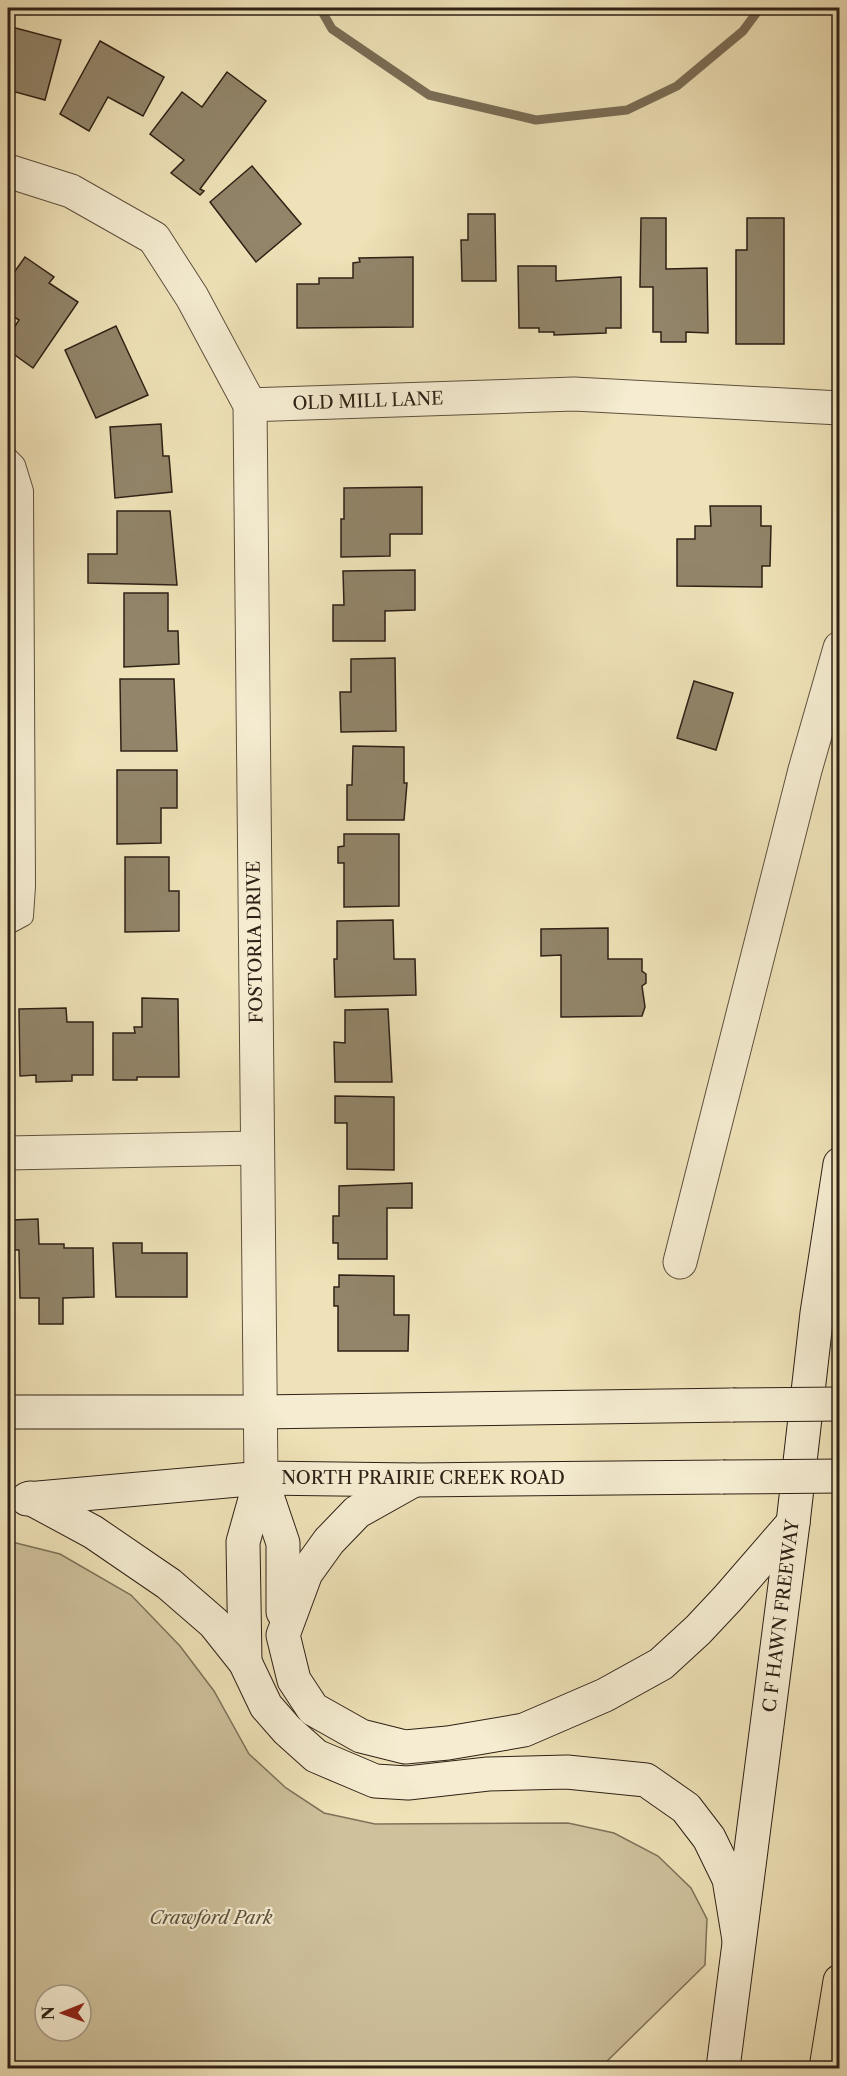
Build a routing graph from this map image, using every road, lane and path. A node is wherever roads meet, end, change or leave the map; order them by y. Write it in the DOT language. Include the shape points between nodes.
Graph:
graph roads {
  1 [pos="8,171"];
  2 [pos="250,405"];
  3 [pos="840,408"];
  4 [pos="8,458"];
  5 [pos="840,648"];
  6 [pos="8,924"];
  7 [pos="257,1148"];
  8 [pos="8,1153"];
  9 [pos="840,1164"];
  10 [pos="680,1262"];
  11 [pos="840,1404"];
  12 [pos="8,1412"];
  13 [pos="260,1412"];
  14 [pos="840,1476"];
  15 [pos="261,1478"];
  16 [pos="414,1480"];
  17 [pos="19,1499"];
  18 [pos="793,1523"];
  19 [pos="283,1635"];
  20 [pos="245,1662"];
  21 [pos="739,1940"];
  22 [pos="840,1981"];
  23 [pos="723,2068"];
  24 [pos="826,2068"];
  1 -- 2 [label="main road" via="71,191 154,238 192,297"];
  2 -- 3 [label="main road, OLD MILL LANE" via="574,394"];
  2 -- 7 [label="main road, FOSTORIA DRIVE"];
  4 -- 6 [label="lane" via="15,465 23,491 25,886 23,916"];
  5 -- 10 [label="main road" via="805,770"];
  7 -- 8 [label="main road"];
  7 -- 13 [label="main road, FOSTORIA DRIVE"];
  9 -- 18 [label="main road, C F HAWN FREEWAY" via="817,1313"];
  11 -- 13 [label="main road, bridge"];
  12 -- 13 [label="main road"];
  13 -- 15 [label="main road, FOSTORIA DRIVE"];
  14 -- 16 [label="main road, NORTH PRAIRIE CREEK ROAD, bridge"];
  15 -- 16 [label="main road, NORTH PRAIRIE CREEK ROAD"];
  15 -- 17 [label="main road, NORTH PRAIRIE CREEK ROAD"];
  15 -- 19 [label="main road" via="283,1543"];
  15 -- 20 [label="main road" via="243,1542"];
  16 -- 19 [label="main road" via="357,1512 329,1541 306,1574"];
  17 -- 20 [label="main road" via="93,1532 169,1584 214,1623"];
  18 -- 19 [label="main road" via="721,1606 661,1664 605,1695 524,1730 405,1747 361,1736 313,1709 294,1680"];
  18 -- 21 [label="main road, C F HAWN FREEWAY"];
  20 -- 21 [label="main road" via="266,1706 287,1730 316,1756 375,1780 408,1783 488,1774 567,1772 646,1780 686,1808 709,1838 729,1879"];
  21 -- 23 [label="main road, C F HAWN FREEWAY"];
  22 -- 24 [label="highway"];
}
